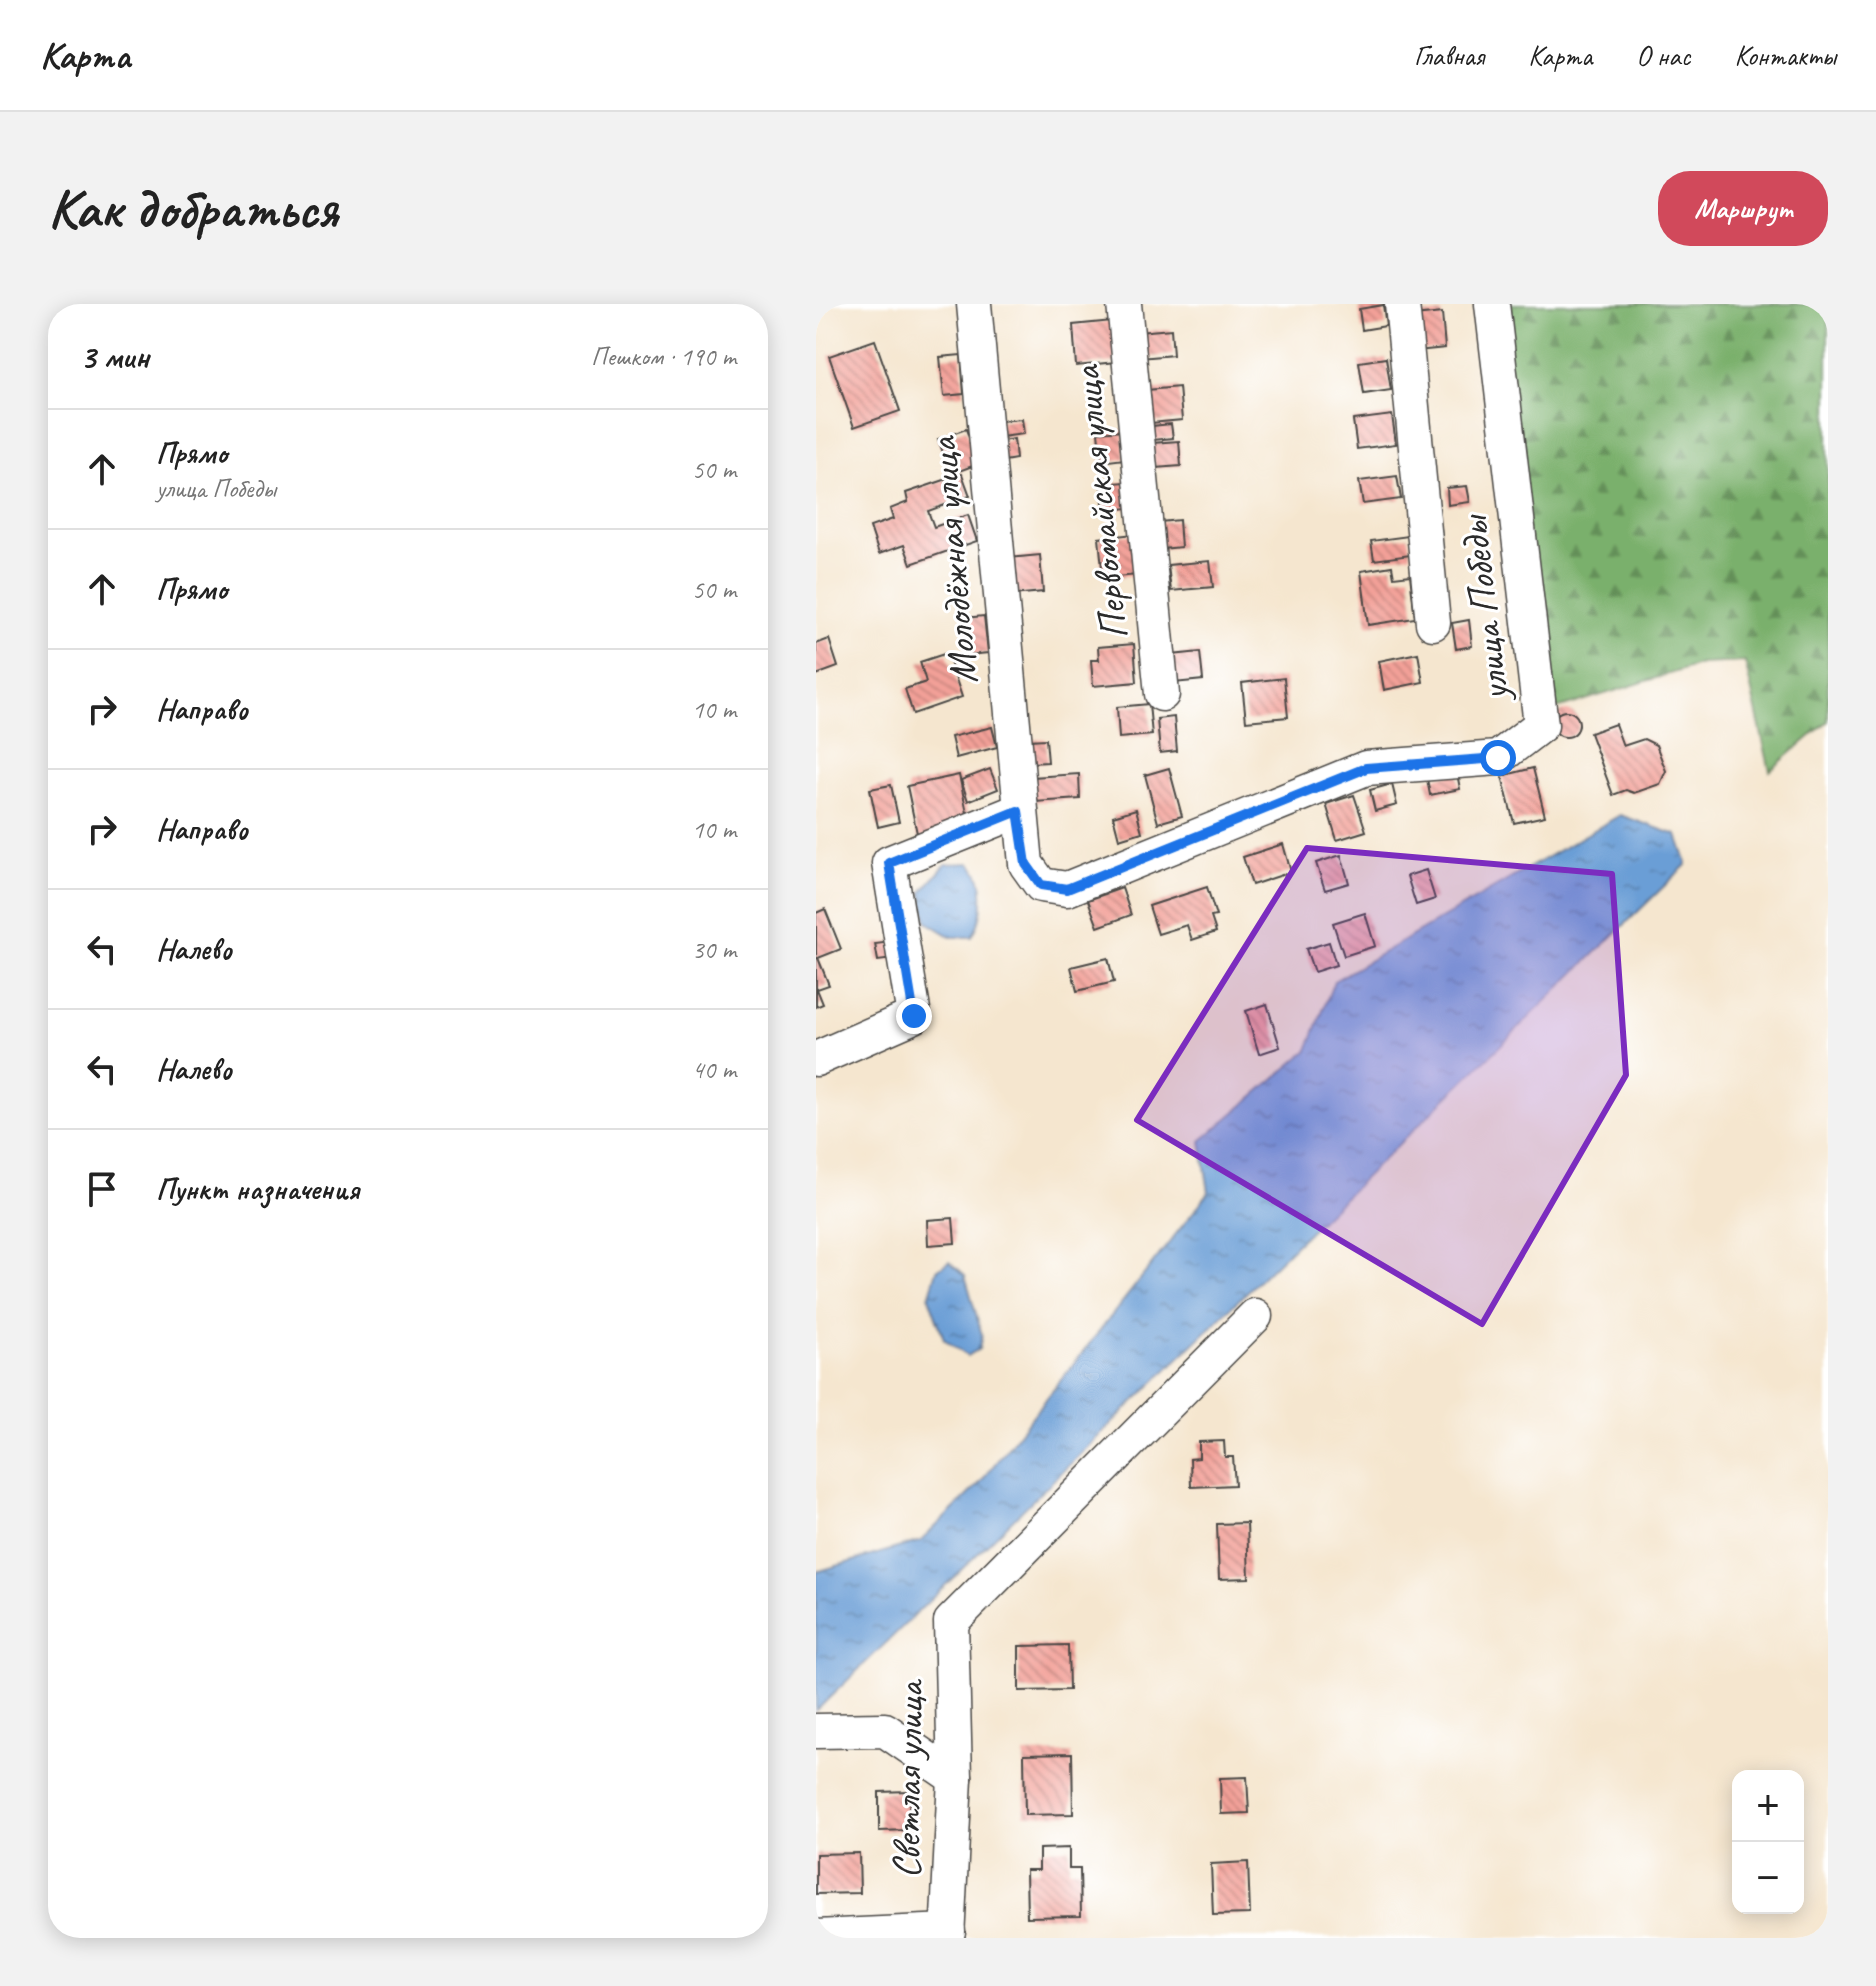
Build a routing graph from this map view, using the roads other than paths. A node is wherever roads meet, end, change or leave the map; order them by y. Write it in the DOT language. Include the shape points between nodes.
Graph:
graph roads {
  1 [pos="974,304"];
  2 [pos="1124,304"];
  3 [pos="1402,304"];
  4 [pos="1492,304"];
  5 [pos="1433,623"];
  6 [pos="1162,694"];
  7 [pos="1282,800"];
  8 [pos="1018,811"];
  9 [pos="816,1059"];
  10 [pos="1255,1316"];
  11 [pos="816,1731"];
  12 [pos="955,1778"];
  13 [pos="948,1934"];
  14 [pos="816,1937"];
  1 -- 8 [label="street, Молодёжная улица"];
  2 -- 6 [label="street, Первомайская улица"];
  3 -- 5 [label="street, улица Победы"];
  4 -- 7 [label="street, улица Победы" via="1541,725 1498,758 1366,768"];
  7 -- 8 [label="street, Молодёжная улица" via="1067,889 1041,885 1026,864"];
  8 -- 9 [label="street" via="889,863 914,1016"];
  10 -- 12 [label="street, Светлая улица" via="951,1622"];
  11 -- 12 [label="street" via="885,1730"];
  12 -- 13 [label="street, Светлая улица"];
  13 -- 14 [label="street"];
}
